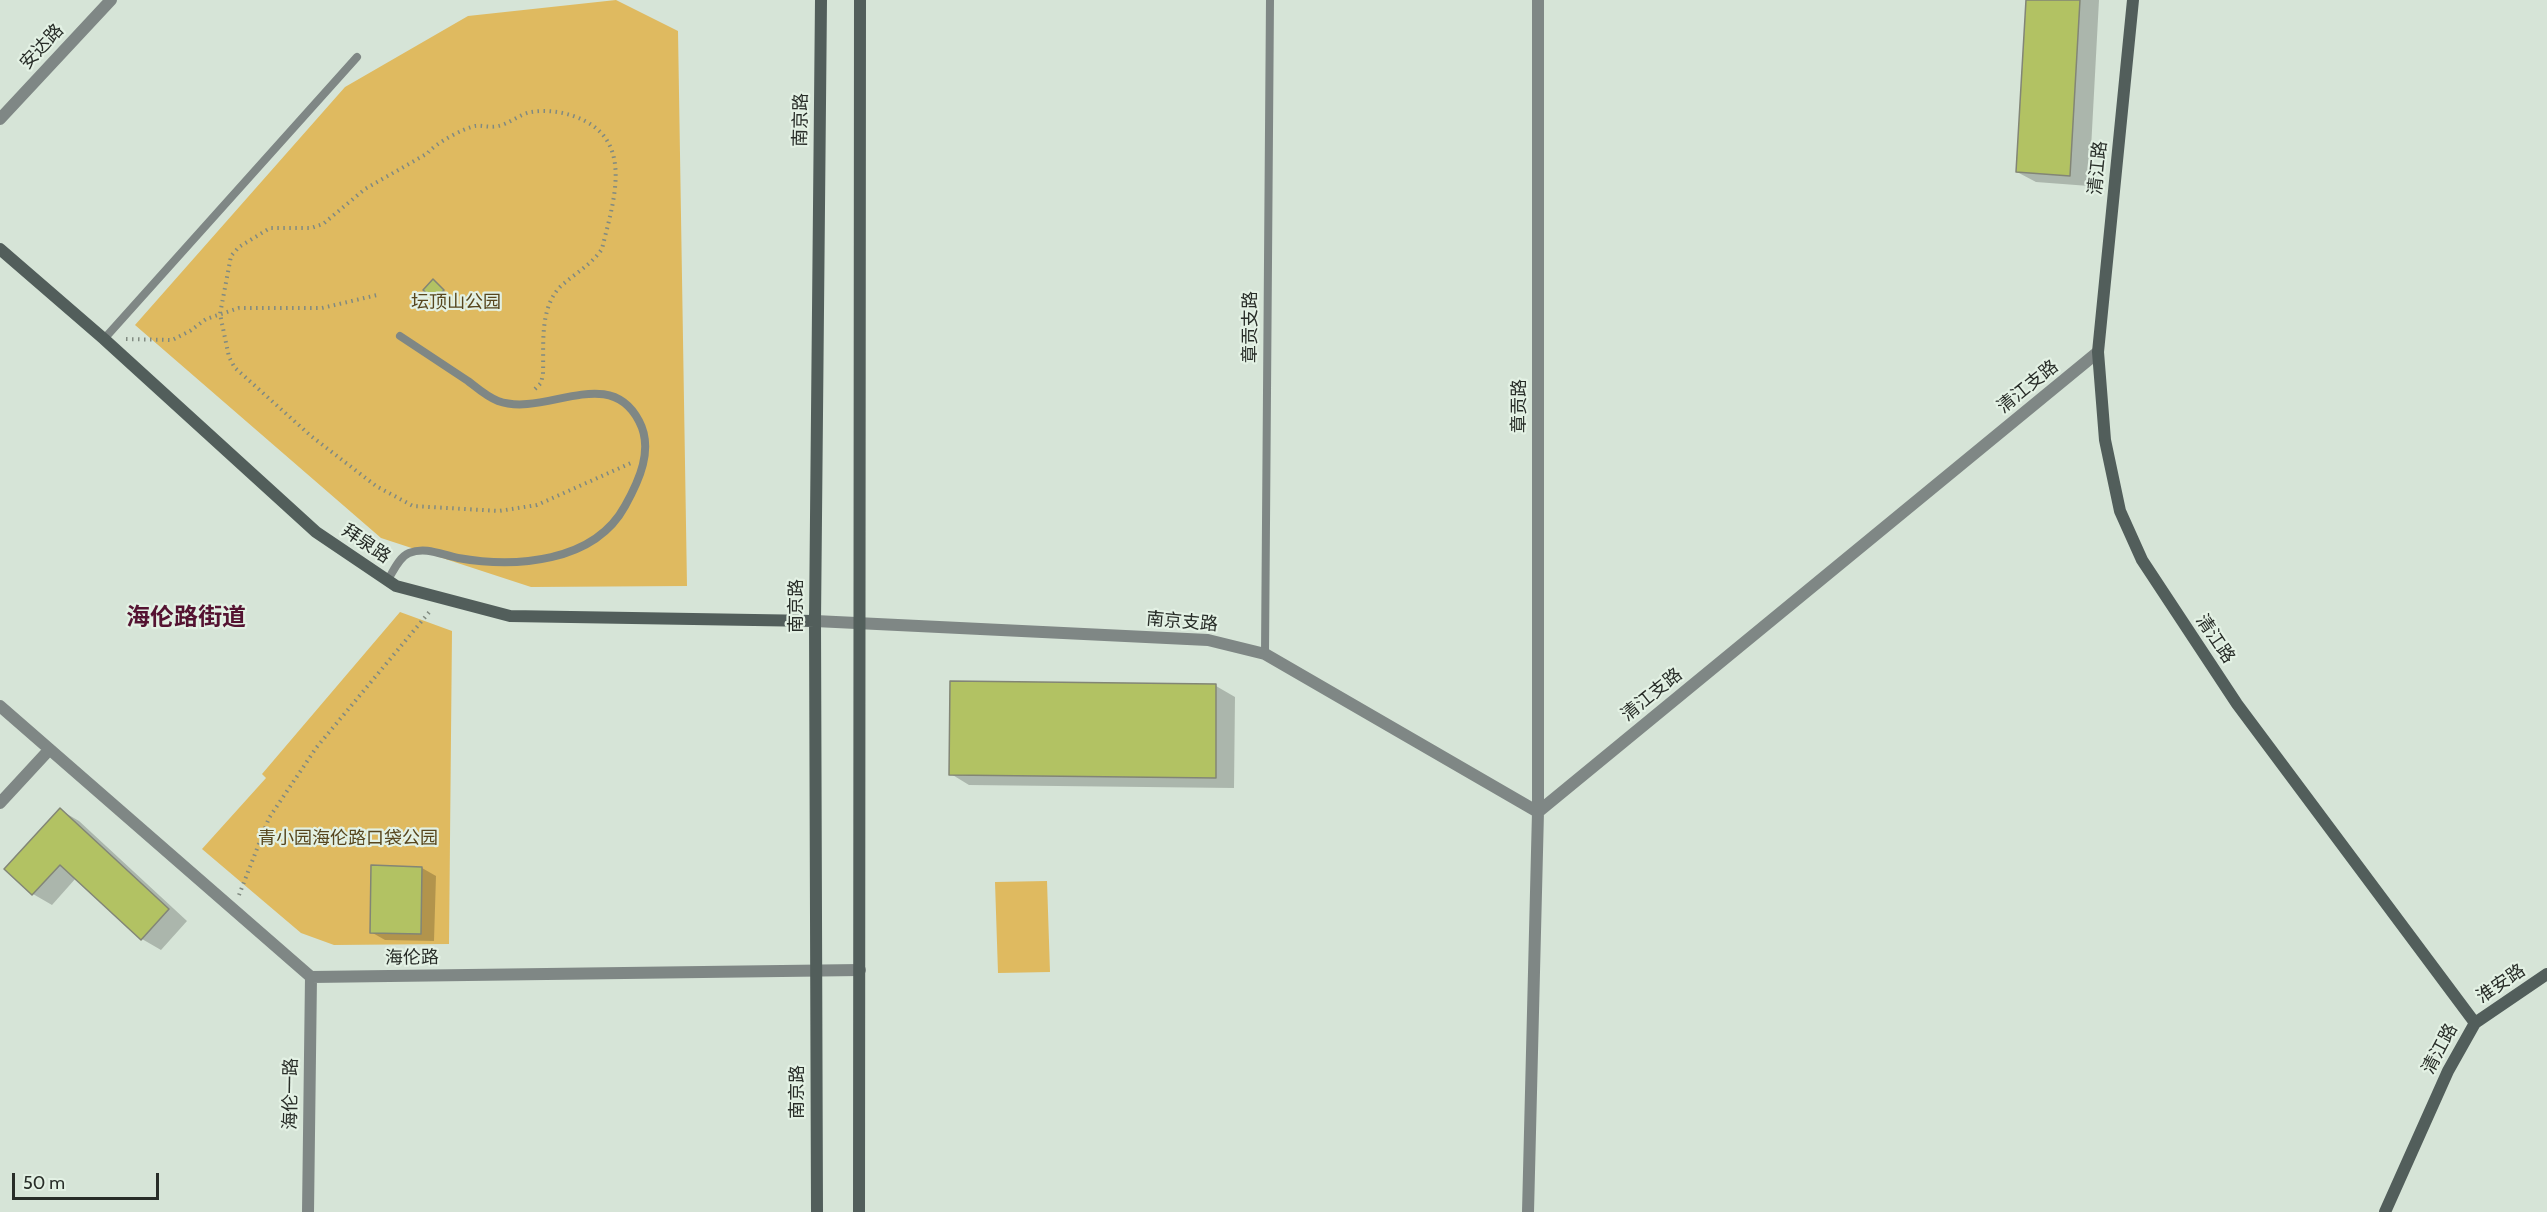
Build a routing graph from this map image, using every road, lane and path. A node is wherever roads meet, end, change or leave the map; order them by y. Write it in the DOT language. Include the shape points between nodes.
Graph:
graph roads {
  1 [pos="111,0"];
  2 [pos="820,0"];
  3 [pos="860,0"];
  4 [pos="1270,0"];
  5 [pos="1538,0"];
  6 [pos="2133,0"];
  7 [pos="357,57"];
  8 [pos="0,119"];
  9 [pos="0,249"];
  10 [pos="377,295"];
  11 [pos="220,314"];
  12 [pos="400,336"];
  13 [pos="104,339"];
  14 [pos="2098,352"];
  15 [pos="518,403"];
  16 [pos="645,457"];
  17 [pos="387,581"];
  18 [pos="441,598"];
  19 [pos="815,621"];
  20 [pos="858,622"];
  21 [pos="1265,654"];
  22 [pos="0,706"];
  23 [pos="49,750"];
  24 [pos="0,804"];
  25 [pos="1538,812"];
  26 [pos="233,909"];
  27 [pos="860,970"];
  28 [pos="815,971"];
  29 [pos="2547,974"];
  30 [pos="311,977"];
  31 [pos="2475,1023"];
  32 [pos="308,1212"];
  33 [pos="817,1212"];
  34 [pos="859,1212"];
  35 [pos="1528,1212"];
  36 [pos="2385,1212"];
  1 -- 8 [label="street, 安达路"];
  2 -- 19 [label="main road, 南京路"];
  3 -- 20 [label="main road"];
  4 -- 21 [label="lane, 章贡支路"];
  5 -- 25 [label="street, 章贡路"];
  6 -- 14 [label="main road, 清江路"];
  7 -- 13 [label="lane"];
  9 -- 13 [label="main road, 拜泉路"];
  10 -- 11 [label="path" via="322,308 239,308"];
  11 -- 13 [label="path" via="172,340"];
  11 -- 15 [label="path" via="231,256 270,228 311,228 323,224 365,189 428,153 432,146 474,126 498,126 531,112 571,114 599,128 609,143 616,188 602,249 552,297 546,315 541,383"];
  11 -- 16 [label="path" via="234,368 311,436 376,486 413,506 499,511 537,505"];
  12 -- 15 [label="lane" via="497,401"];
  13 -- 17 [label="main road, 拜泉路" via="316,532"];
  14 -- 25 [label="street, 清江支路"];
  14 -- 31 [label="main road, 清江路" via="2107,450 2120,512 2142,560 2237,704"];
  15 -- 16 [label="lane" via="593,394 618,397 628,404 644,429"];
  16 -- 17 [label="lane" via="621,513 607,530 586,545 534,561 459,558 424,550 403,557"];
  17 -- 18 [label="main road, 拜泉路"];
  18 -- 19 [label="main road, 拜泉路" via="510,616"];
  18 -- 26 [label="path" via="316,748 269,818"];
  19 -- 20 [label="street, 南京支路"];
  19 -- 28 [label="main road, 南京路"];
  20 -- 21 [label="street, 南京支路" via="1208,640"];
  20 -- 27 [label="main road"];
  21 -- 25 [label="street, 南京支路"];
  22 -- 23 [label="street"];
  23 -- 24 [label="street"];
  23 -- 26 [label="street"];
  25 -- 35 [label="street"];
  26 -- 30 [label="street"];
  27 -- 28 [label="street, 海伦路"];
  27 -- 34 [label="main road"];
  28 -- 30 [label="street, 海伦路"];
  28 -- 33 [label="main road, 南京路"];
  29 -- 31 [label="main road, 淮安路"];
  30 -- 32 [label="street, 海伦一路"];
  31 -- 36 [label="main road, 清江路" via="2448,1071"];
}
